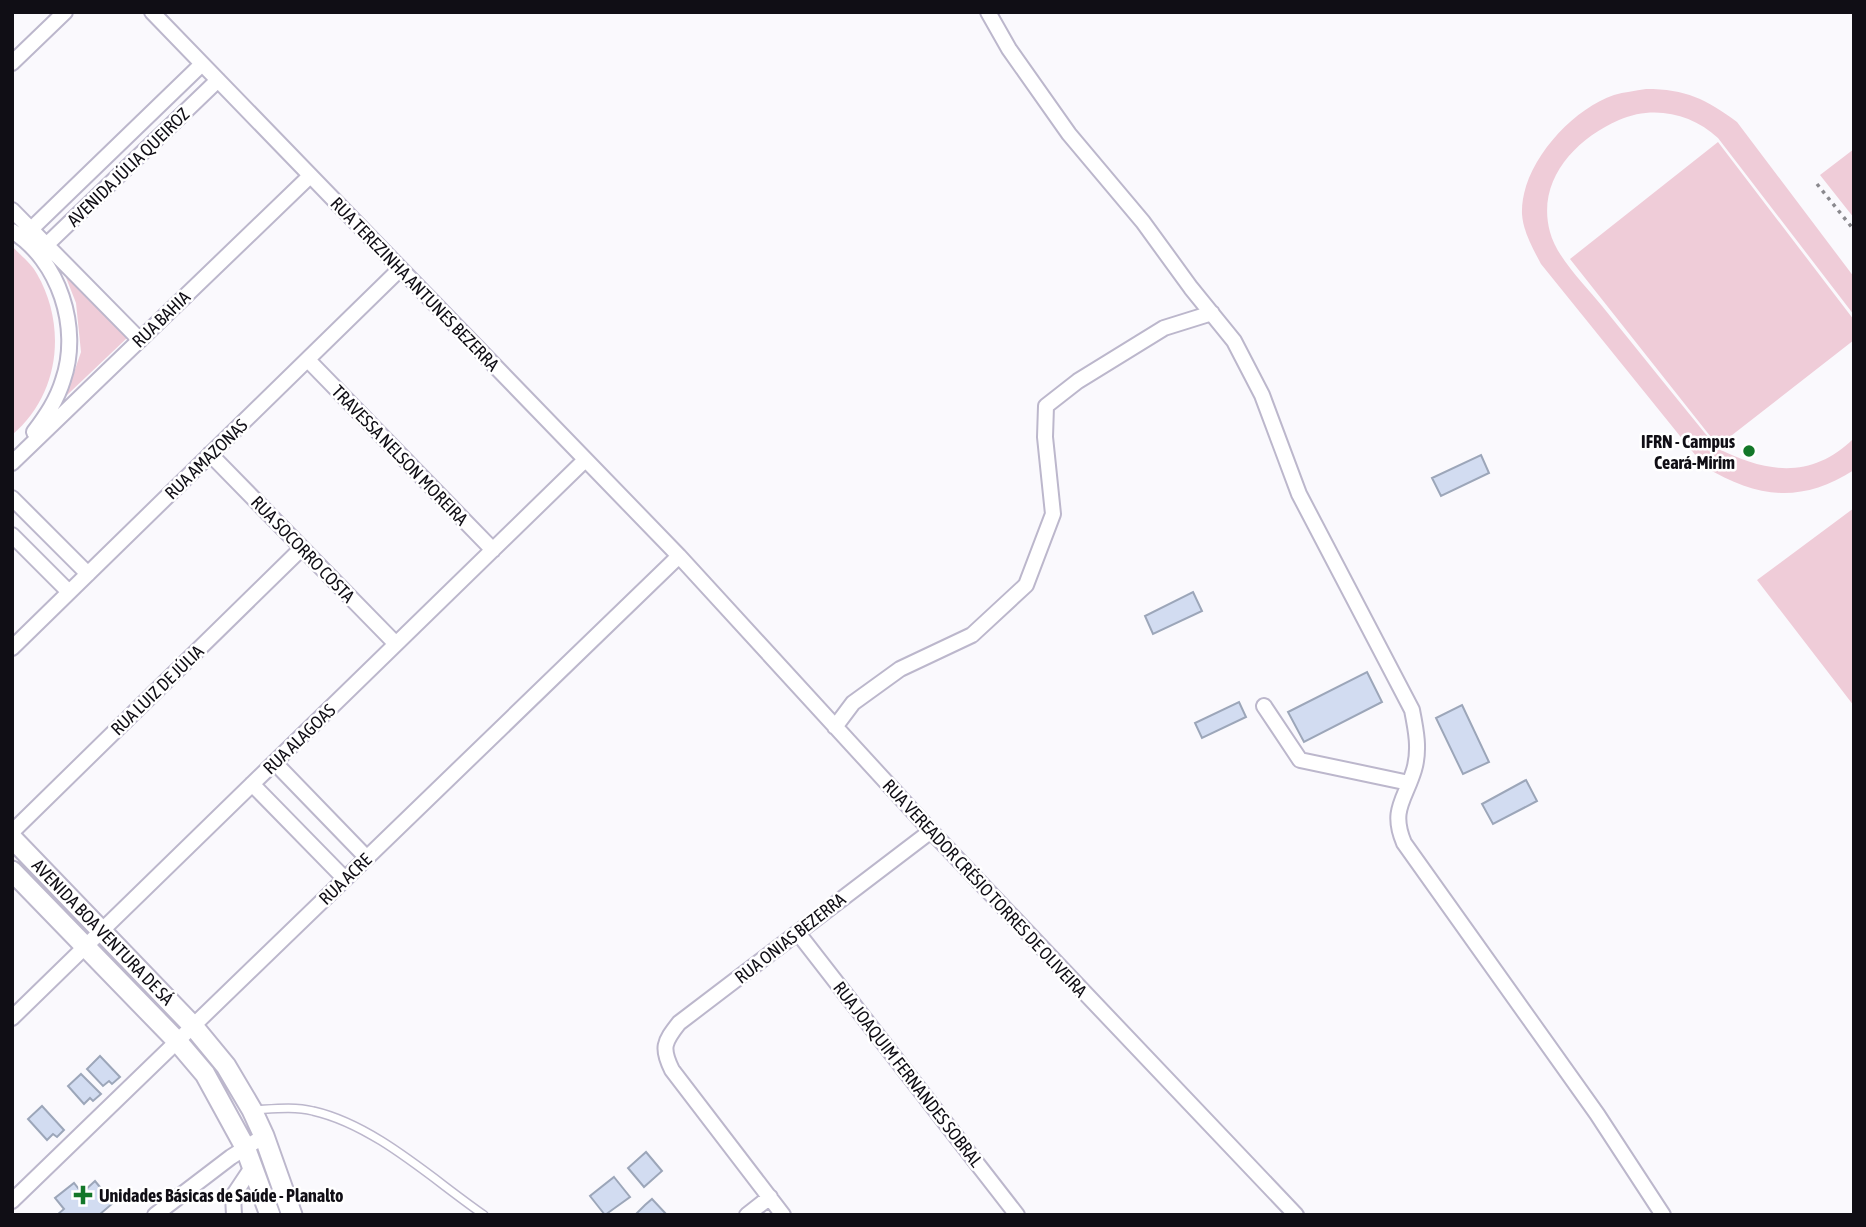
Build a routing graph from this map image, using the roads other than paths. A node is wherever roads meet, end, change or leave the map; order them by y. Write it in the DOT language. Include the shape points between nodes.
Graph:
graph roads {
  1 [pos="65,12"];
  2 [pos="152,12"];
  3 [pos="988,12"];
  4 [pos="12,62"];
  5 [pos="202,64"];
  6 [pos="218,80"];
  7 [pos="310,176"];
  8 [pos="12,210"];
  9 [pos="22,232"];
  10 [pos="42,249"];
  11 [pos="400,269"];
  12 [pos="1212,313"];
  13 [pos="140,340"];
  14 [pos="307,360"];
  15 [pos="34,438"];
  16 [pos="12,452"];
  17 [pos="211,454"];
  18 [pos="585,460"];
  19 [pos="12,463"];
  20 [pos="12,498"];
  21 [pos="12,536"];
  22 [pos="302,548"];
  23 [pos="493,550"];
  24 [pos="679,556"];
  25 [pos="88,574"];
  26 [pos="69,592"];
  27 [pos="396,645"];
  28 [pos="12,648"];
  29 [pos="1264,706"];
  30 [pos="835,727"];
  31 [pos="275,763"];
  32 [pos="1409,783"];
  33 [pos="252,784"];
  34 [pos="931,831"];
  35 [pos="12,832"];
  36 [pos="12,838"];
  37 [pos="367,858"];
  38 [pos="12,871"];
  39 [pos="345,879"];
  40 [pos="102,931"];
  41 [pos="798,933"];
  42 [pos="86,946"];
  43 [pos="12,1018"];
  44 [pos="193,1026"];
  45 [pos="177,1041"];
  46 [pos="253,1110"];
  47 [pos="264,1136"];
  48 [pos="245,1147"];
  49 [pos="253,1166"];
  50 [pos="770,1197"];
  51 [pos="12,1201"];
  52 [pos="155,1215"];
  53 [pos="233,1215"];
  54 [pos="270,1215"];
  55 [pos="292,1215"];
  56 [pos="484,1215"];
  57 [pos="747,1215"];
  58 [pos="783,1215"];
  59 [pos="1017,1215"];
  60 [pos="1296,1215"];
  61 [pos="1663,1215"];
  1 -- 4 [label="street"];
  2 -- 5 [label="street, RUA TEREZINHA ANTUNES BEZERRA"];
  3 -- 12 [label="street" via="1069,134"];
  5 -- 6 [label="street, RUA TEREZINHA ANTUNES BEZERRA"];
  5 -- 9 [label="street, AVENIDA JÚLIA QUEIROZ"];
  6 -- 7 [label="street, RUA TEREZINHA ANTUNES BEZERRA"];
  6 -- 10 [label="street, AVENIDA JÚLIA QUEIROZ"];
  7 -- 11 [label="street, RUA TEREZINHA ANTUNES BEZERRA"];
  7 -- 13 [label="street, RUA BAHIA"];
  8 -- 9 [label="street"];
  9 -- 10 [label="street"];
  10 -- 13 [label="street"];
  10 -- 15 [label="street" via="66,312 69,345 64,378"];
  11 -- 14 [label="street, RUA AMAZONAS"];
  11 -- 18 [label="street, RUA TEREZINHA ANTUNES BEZERRA"];
  12 -- 30 [label="street" via="1164,328 1046,406 1053,514 1026,585 972,635 900,669 853,703"];
  12 -- 32 [label="street" via="1234,341 1262,395 1298,494 1412,710 1418,742"];
  13 -- 15 [label="street, RUA BAHIA"];
  14 -- 17 [label="street, RUA AMAZONAS"];
  14 -- 23 [label="street, TRAVESSA NELSON MOREIRA"];
  15 -- 16 [label="street"];
  15 -- 19 [label="street, RUA BAHIA"];
  17 -- 22 [label="street, RUA SOCORRO COSTA"];
  17 -- 25 [label="street, RUA AMAZONAS"];
  18 -- 23 [label="street, RUA ALAGOAS"];
  18 -- 24 [label="street, RUA TEREZINHA ANTUNES BEZERRA"];
  20 -- 25 [label="street"];
  21 -- 26 [label="street"];
  22 -- 27 [label="street, RUA SOCORRO COSTA"];
  22 -- 35 [label="street, RUA LUIZ DE JÚLIA"];
  23 -- 27 [label="street, RUA ALAGOAS"];
  24 -- 30 [label="street, RUA VEREADOR CRÉSIO TORRES DE OLIVEIRA"];
  24 -- 37 [label="street, RUA ACRE"];
  25 -- 26 [label="street, RUA AMAZONAS"];
  26 -- 28 [label="street, RUA AMAZONAS"];
  27 -- 31 [label="street, RUA ALAGOAS"];
  29 -- 32 [label="street" via="1300,760"];
  30 -- 34 [label="street, RUA VEREADOR CRÉSIO TORRES DE OLIVEIRA"];
  31 -- 33 [label="street, RUA ALAGOAS"];
  31 -- 37 [label="street"];
  32 -- 61 [label="street" via="1397,817 1404,843 1597,1114"];
  33 -- 39 [label="street"];
  33 -- 40 [label="street, RUA ALAGOAS"];
  34 -- 41 [label="street, RUA ONIAS BEZERRA"];
  34 -- 60 [label="street, RUA VEREADOR CRÉSIO TORRES DE OLIVEIRA"];
  36 -- 40 [label="street, AVENIDA BOA VENTURA DE SÁ"];
  37 -- 39 [label="street, RUA ACRE"];
  38 -- 42 [label="street, AVENIDA BOA VENTURA DE SÁ"];
  39 -- 44 [label="street, RUA ACRE"];
  40 -- 42 [label="street, RUA ALAGOAS"];
  40 -- 44 [label="street, AVENIDA BOA VENTURA DE SÁ"];
  41 -- 50 [label="street, RUA ONIAS BEZERRA" via="679,1023 664,1047 672,1070"];
  41 -- 59 [label="street, RUA JOAQUIM FERNANDES SOBRAL"];
  42 -- 43 [label="street, RUA ALAGOAS"];
  42 -- 45 [label="street, AVENIDA BOA VENTURA DE SÁ"];
  44 -- 45 [label="street, RUA ACRE"];
  44 -- 46 [label="street, AVENIDA BOA VENTURA DE SÁ" via="226,1066"];
  45 -- 48 [label="street, AVENIDA BOA VENTURA DE SÁ" via="205,1074"];
  45 -- 51 [label="street, RUA ACRE"];
  46 -- 47 [label="street, AVENIDA BOA VENTURA DE SÁ"];
  46 -- 56 [label="lane" via="312,1110 348,1122"];
  47 -- 48 [label="street"];
  47 -- 55 [label="street, AVENIDA BOA VENTURA DE SÁ"];
  48 -- 49 [label="street, AVENIDA BOA VENTURA DE SÁ"];
  48 -- 52 [label="street"];
  49 -- 53 [label="street" via="233,1196"];
  49 -- 54 [label="street, AVENIDA BOA VENTURA DE SÁ"];
  50 -- 57 [label="street"];
  50 -- 58 [label="street"];
}
